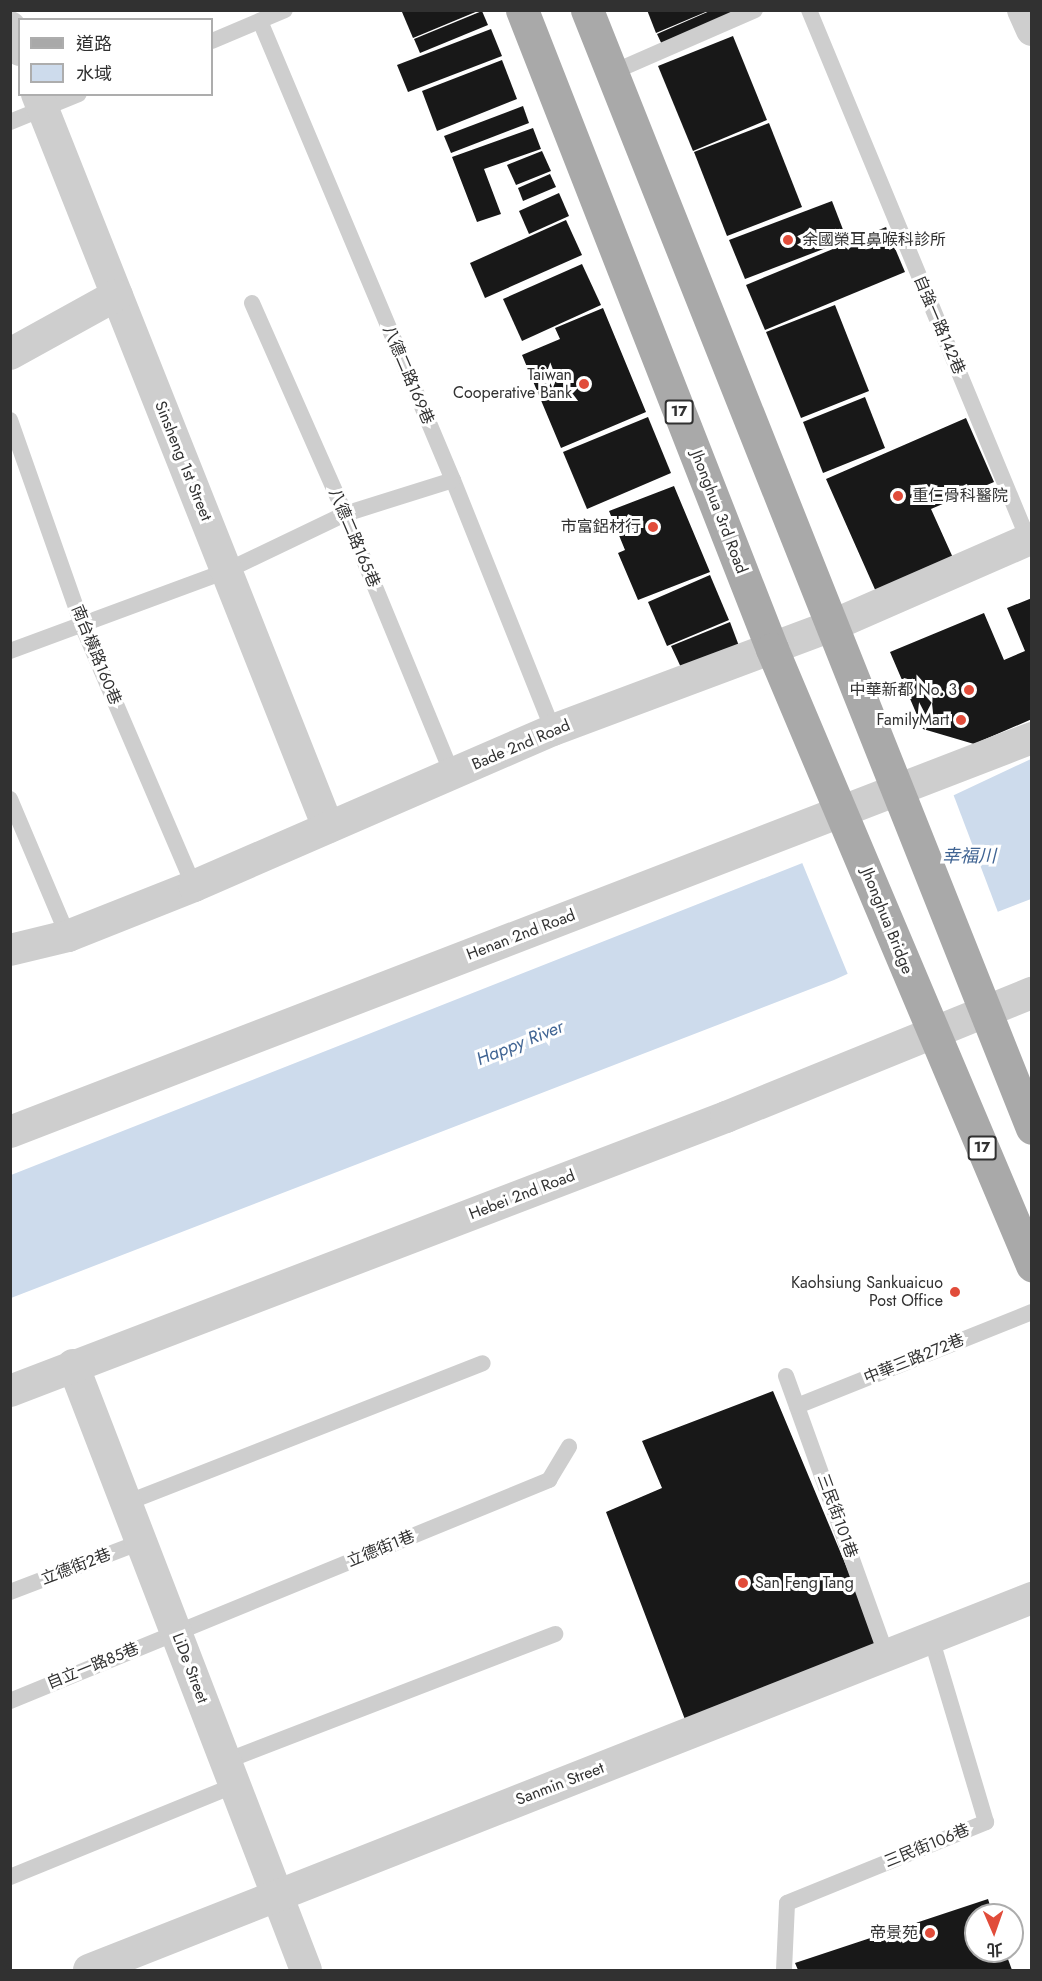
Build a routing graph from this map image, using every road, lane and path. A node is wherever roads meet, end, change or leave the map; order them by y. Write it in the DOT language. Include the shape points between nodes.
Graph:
graph roads {
  1 [pos="285,10"];
  2 [pos="522,10"];
  3 [pos="587,10"];
  4 [pos="755,10"];
  5 [pos="809,10"];
  6 [pos="1023,10"];
  7 [pos="260,21"];
  8 [pos="10,27"];
  9 [pos="1032,30"];
  10 [pos="213,41"];
  11 [pos="18,45"];
  12 [pos="611,73"];
  13 [pos="69,96"];
  14 [pos="40,102"];
  15 [pos="10,122"];
  16 [pos="117,295"];
  17 [pos="252,303"];
  18 [pos="10,354"];
  19 [pos="10,420"];
  20 [pos="453,480"];
  21 [pos="345,514"];
  22 [pos="1030,539"];
  23 [pos="226,571"];
  24 [pos="82,625"];
  25 [pos="831,626"];
  26 [pos="772,649"];
  27 [pos="10,651"];
  28 [pos="553,730"];
  29 [pos="1032,738"];
  30 [pos="452,774"];
  31 [pos="900,790"];
  32 [pos="10,799"];
  33 [pos="843,810"];
  34 [pos="328,827"];
  35 [pos="194,886"];
  36 [pos="68,936"];
  37 [pos="10,950"];
  38 [pos="1032,993"];
  39 [pos="985,1010"];
  40 [pos="931,1031"];
  41 [pos="1032,1128"];
  42 [pos="10,1132"];
  43 [pos="1032,1265"];
  44 [pos="1032,1312"];
  45 [pos="483,1363"];
  46 [pos="73,1365"];
  47 [pos="786,1376"];
  48 [pos="10,1391"];
  49 [pos="797,1406"];
  50 [pos="569,1447"];
  51 [pos="126,1503"];
  52 [pos="141,1542"];
  53 [pos="10,1592"];
  54 [pos="1032,1598"];
  55 [pos="176,1632"];
  56 [pos="555,1634"];
  57 [pos="931,1638"];
  58 [pos="887,1656"];
  59 [pos="10,1701"];
  60 [pos="230,1773"];
  61 [pos="10,1877"];
  62 [pos="277,1896"];
  63 [pos="89,1971"];
  64 [pos="306,1971"];
  65 [pos="784,1971"];
  1 -- 7 [label="lane"];
  2 -- 26 [label="main road, Jhonghua 3rd Road / 17"];
  3 -- 12 [label="main road"];
  4 -- 12 [label="lane"];
  5 -- 22 [label="lane, 自強一路142巷"];
  6 -- 9 [label="street"];
  7 -- 10 [label="lane"];
  7 -- 20 [label="lane, 八德二路169巷"];
  8 -- 11 [label="street"];
  12 -- 25 [label="main road"];
  13 -- 14 [label="lane"];
  14 -- 15 [label="lane"];
  14 -- 16 [label="street, Sinsheng 1st Street"];
  16 -- 18 [label="street"];
  16 -- 23 [label="street, Sinsheng 1st Street"];
  17 -- 21 [label="lane, 八德二路165巷"];
  19 -- 24 [label="lane, 南台橫路160巷"];
  20 -- 21 [label="lane"];
  20 -- 28 [label="lane, 八德二路169巷"];
  21 -- 23 [label="lane"];
  21 -- 30 [label="lane, 八德二路165巷"];
  22 -- 25 [label="street, Bade 2nd Road"];
  23 -- 24 [label="lane"];
  23 -- 34 [label="street, Sinsheng 1st Street"];
  24 -- 27 [label="lane"];
  24 -- 35 [label="lane, 南台橫路160巷"];
  25 -- 26 [label="street, Bade 2nd Road"];
  25 -- 31 [label="main road"];
  26 -- 28 [label="street, Bade 2nd Road"];
  26 -- 33 [label="main road, Jhonghua 3rd Road / 17"];
  28 -- 30 [label="street, Bade 2nd Road"];
  29 -- 31 [label="street, Henan 2nd Road"];
  30 -- 34 [label="street, Bade 2nd Road"];
  31 -- 33 [label="street, Henan 2nd Road"];
  31 -- 39 [label="main road"];
  32 -- 36 [label="lane"];
  33 -- 40 [label="main road, Jhonghua Bridge / 17"];
  33 -- 42 [label="street, Henan 2nd Road"];
  34 -- 35 [label="street, Bade 2nd Road"];
  35 -- 36 [label="street, Bade 2nd Road"];
  36 -- 37 [label="street, Bade 2nd Road"];
  38 -- 39 [label="street, Hebei 2nd Road"];
  39 -- 40 [label="street, Hebei 2nd Road"];
  39 -- 41 [label="main road"];
  40 -- 43 [label="main road, 17"];
  40 -- 46 [label="street, Hebei 2nd Road" via="726,1117"];
  44 -- 49 [label="lane, 中華三路272巷"];
  45 -- 51 [label="lane"];
  46 -- 48 [label="street, Hebei 2nd Road"];
  46 -- 51 [label="street, LiDe Street"];
  47 -- 49 [label="lane, 三民街101巷"];
  49 -- 58 [label="lane, 三民街101巷"];
  50 -- 55 [label="lane, 立德街1巷" via="549,1480"];
  51 -- 52 [label="street, LiDe Street"];
  52 -- 53 [label="lane, 立德街2巷"];
  52 -- 55 [label="street, LiDe Street"];
  54 -- 57 [label="street, Sanmin Street"];
  55 -- 59 [label="lane, 自立一路85巷"];
  55 -- 60 [label="street, LiDe Street"];
  56 -- 60 [label="lane"];
  57 -- 58 [label="street, Sanmin Street"];
  57 -- 65 [label="lane, 三民街106巷" via="986,1822 786,1903"];
  58 -- 62 [label="street, Sanmin Street"];
  60 -- 61 [label="lane"];
  60 -- 62 [label="street, LiDe Street"];
  62 -- 63 [label="street, Sanmin Street"];
  62 -- 64 [label="street, LiDe Street"];
}
